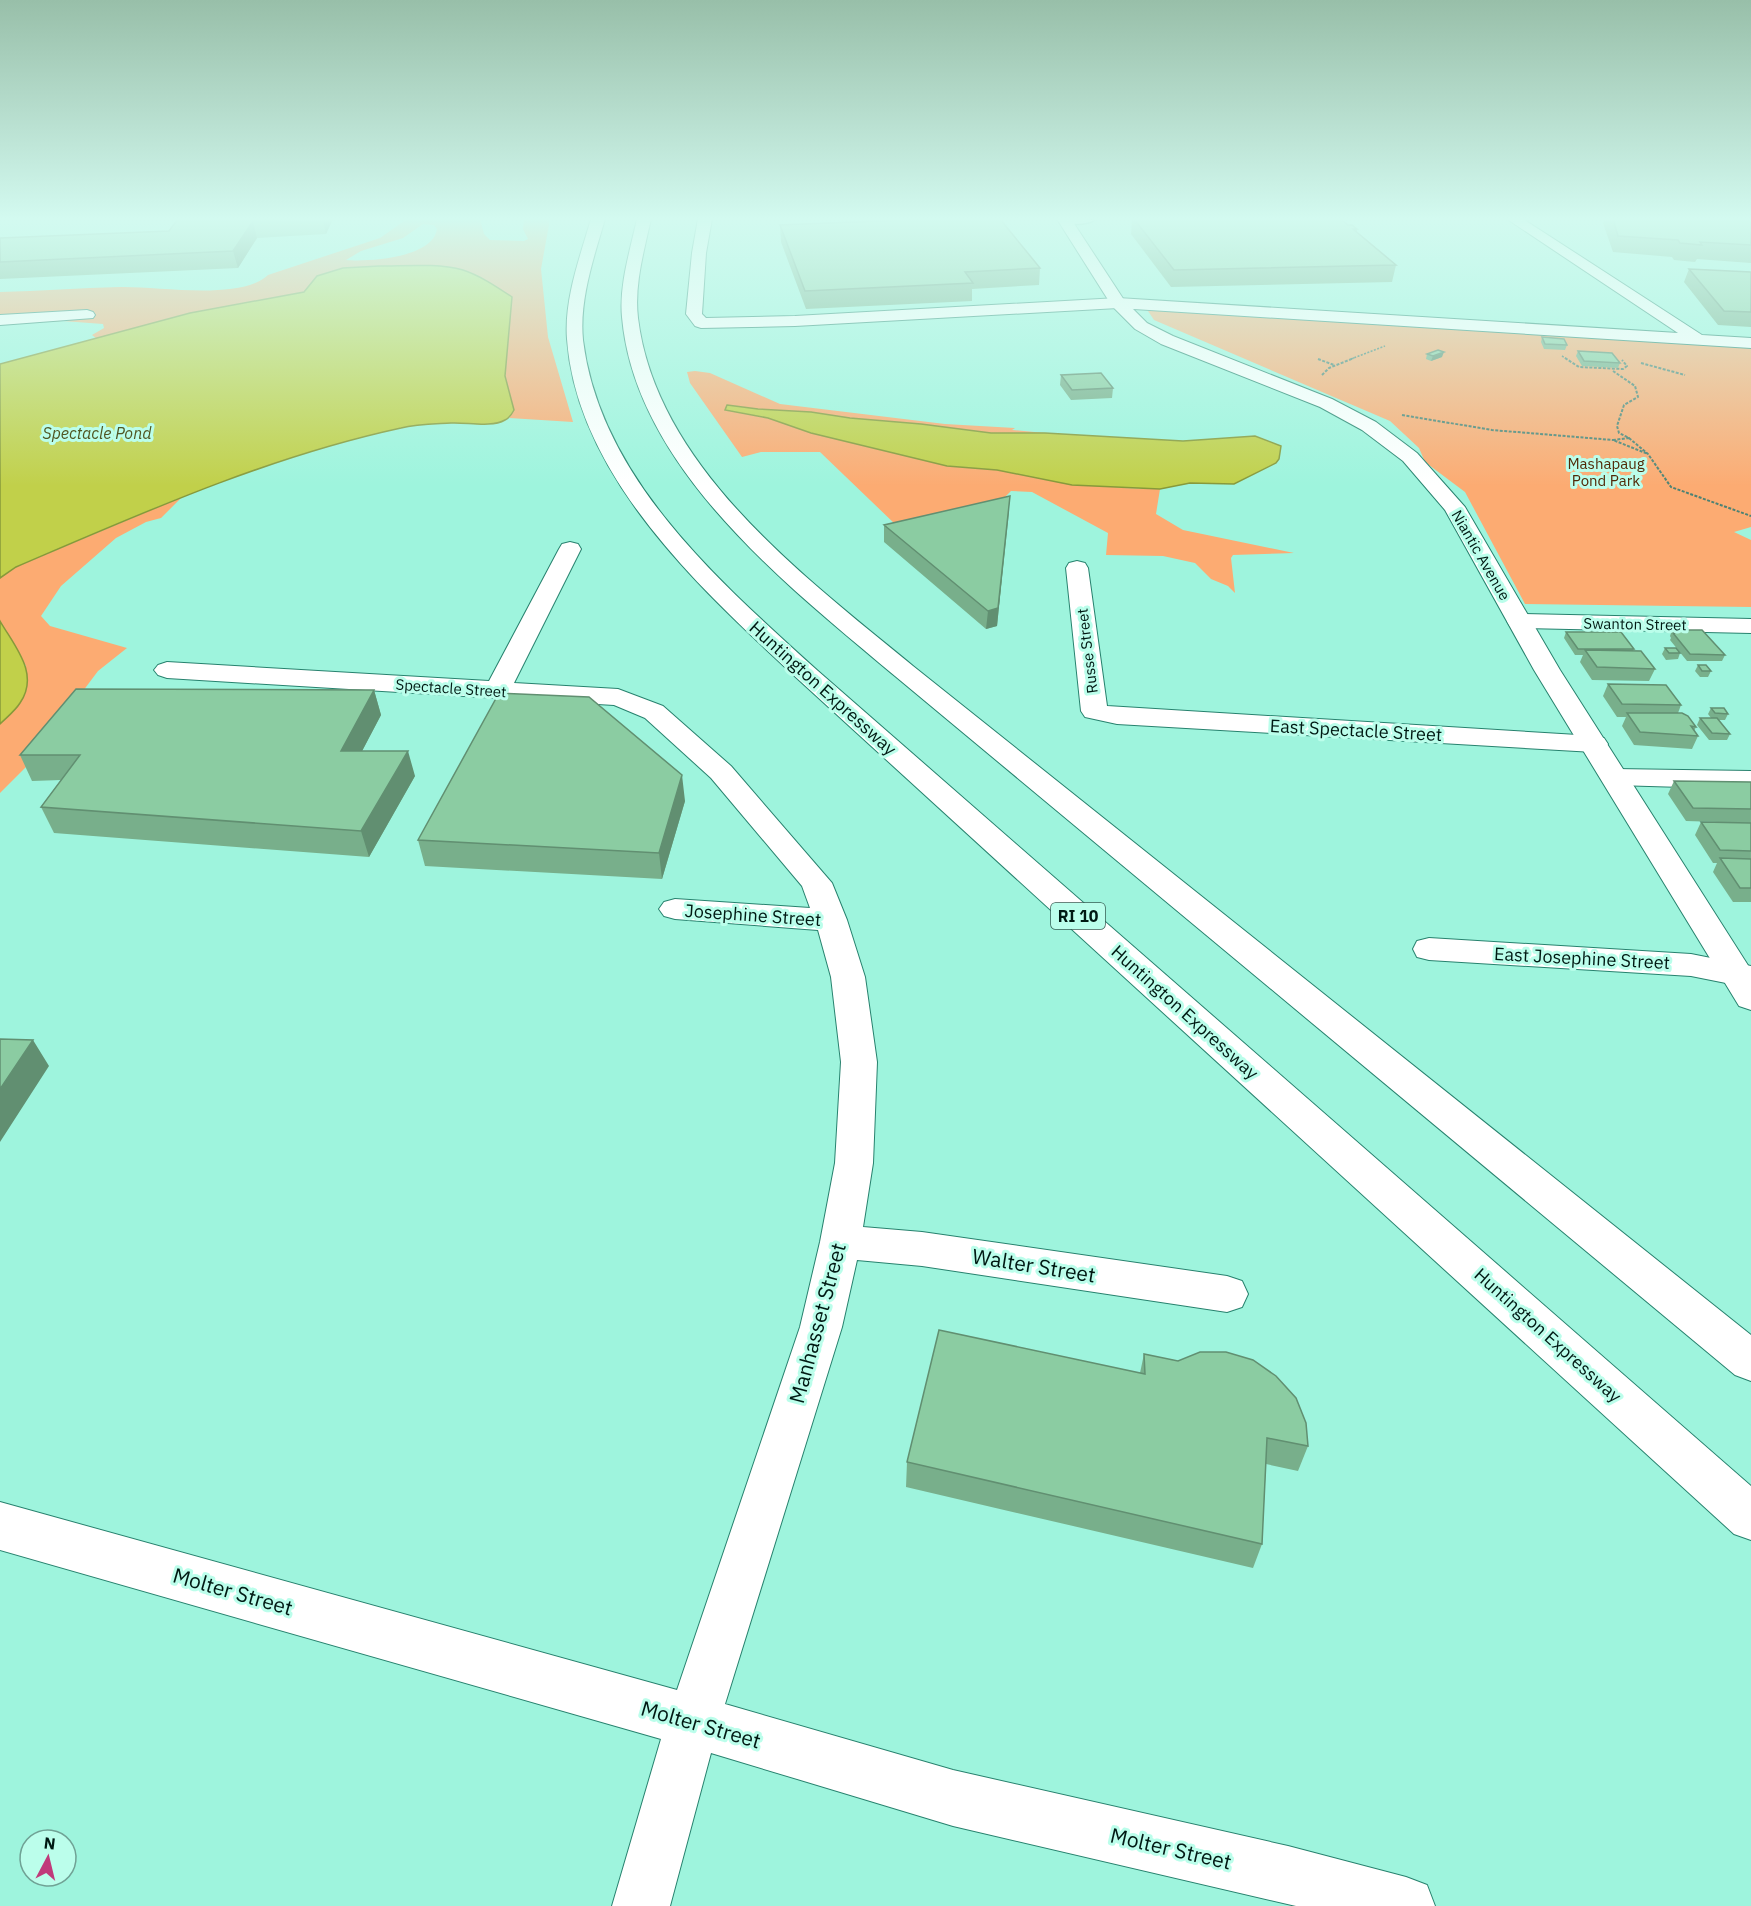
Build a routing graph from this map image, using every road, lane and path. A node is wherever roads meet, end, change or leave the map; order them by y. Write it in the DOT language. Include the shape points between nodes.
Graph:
graph roads {
  1 [pos="576,308"];
  2 [pos="631,308"];
  3 [pos="695,308"];
  4 [pos="1029,308"];
  5 [pos="1123,308"];
  6 [pos="1196,308"];
  7 [pos="1649,308"];
  8 [pos="87,315"];
  9 [pos="0,320"];
  10 [pos="1698,340"];
  11 [pos="1392,343"];
  12 [pos="1751,343"];
  13 [pos="1559,354"];
  14 [pos="1318,359"];
  15 [pos="1335,366"];
  16 [pos="1611,369"];
  17 [pos="1685,375"];
  18 [pos="1322,379"];
  19 [pos="1394,414"];
  20 [pos="1629,438"];
  21 [pos="1613,440"];
  22 [pos="1648,454"];
  23 [pos="1751,516"];
  24 [pos="570,549"];
  25 [pos="1077,568"];
  26 [pos="1519,621"];
  27 [pos="1751,626"];
  28 [pos="167,670"];
  29 [pos="497,691"];
  30 [pos="1118,716"];
  31 [pos="1594,744"];
  32 [pos="712,765"];
  33 [pos="1616,777"];
  34 [pos="1751,780"];
  35 [pos="675,909"];
  36 [pos="831,920"];
  37 [pos="1429,949"];
  38 [pos="1745,983"];
  39 [pos="840,1242"];
  40 [pos="1227,1294"];
  41 [pos="1751,1361"];
  42 [pos="1751,1517"];
  43 [pos="0,1526"];
  44 [pos="693,1721"];
  45 [pos="641,1906"];
  46 [pos="1406,1906"];
  1 -- 42 [label="main road, Huntington Expressway / RI 10" via="575,341 585,390 595,418 628,479 681,549 760,632"];
  2 -- 41 [label="main road" via="641,372 678,446 707,485 801,584"];
  3 -- 4 [label="main road" via="701,323"];
  5 -- 26 [label="main road, Niantic Avenue" via="1141,326 1167,340 1326,403 1369,426 1410,457 1454,507"];
  6 -- 10 [label="main road"];
  7 -- 10 [label="main road"];
  8 -- 9 [label="main road"];
  10 -- 12 [label="main road"];
  11 -- 15 [label="path"];
  13 -- 16 [label="path" via="1579,367"];
  14 -- 15 [label="path"];
  15 -- 18 [label="path" via="1324,371"];
  16 -- 17 [label="path" via="1627,366 1620,357"];
  16 -- 20 [label="path" via="1635,386 1638,397 1624,405 1617,426 1619,433"];
  19 -- 21 [label="path" via="1492,430"];
  20 -- 21 [label="path"];
  20 -- 22 [label="path"];
  21 -- 22 [label="path"];
  22 -- 23 [label="path" via="1671,487"];
  24 -- 29 [label="main road"];
  25 -- 30 [label="main road, Russe Street" via="1094,711"];
  26 -- 27 [label="main road, Swanton Street"];
  26 -- 31 [label="main road, Niantic Avenue"];
  28 -- 29 [label="main road, Spectacle Street"];
  29 -- 32 [label="main road, Spectacle Street" via="618,697 633,702 654,712"];
  30 -- 31 [label="main road, East Spectacle Street"];
  31 -- 33 [label="main road, Niantic Avenue"];
  32 -- 36 [label="main road, Manhasset Street" via="816,883"];
  33 -- 34 [label="main road"];
  33 -- 38 [label="main road, Niantic Avenue"];
  35 -- 36 [label="main road, Josephine Street"];
  36 -- 39 [label="main road, Manhasset Street" via="848,977 859,1062 854,1163"];
  37 -- 38 [label="main road, East Josephine Street" via="1691,965"];
  39 -- 40 [label="main road, Walter Street" via="921,1249"];
  39 -- 44 [label="main road, Manhasset Street" via="821,1327"];
  43 -- 44 [label="main road, Molter Street"];
  44 -- 45 [label="main road, Manhasset Street"];
  44 -- 46 [label="main road, Molter Street" via="953,1798"];
}
